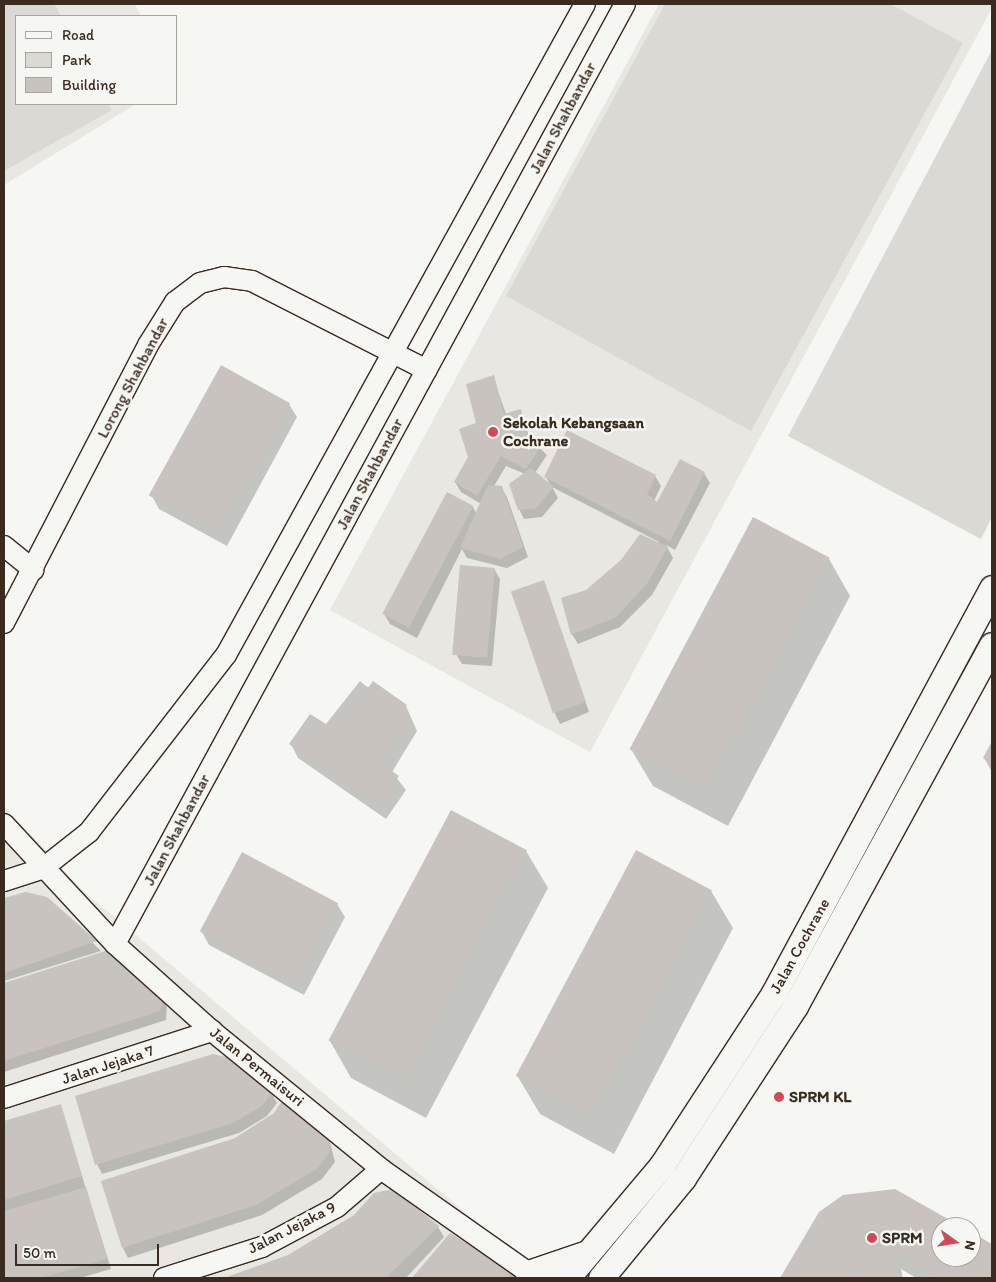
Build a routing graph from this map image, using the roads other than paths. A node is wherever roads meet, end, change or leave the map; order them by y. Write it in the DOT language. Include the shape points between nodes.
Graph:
graph roads {
  1 [pos="585,4"];
  2 [pos="625,4"];
  3 [pos="391,351"];
  4 [pos="427,370"];
  5 [pos="4,546"];
  6 [pos="34,570"];
  7 [pos="992,588"];
  8 [pos="4,622"];
  9 [pos="992,645"];
  10 [pos="4,824"];
  11 [pos="42,869"];
  12 [pos="4,881"];
  13 [pos="115,944"];
  14 [pos="212,1031"];
  15 [pos="4,1098"];
  16 [pos="381,1169"];
  17 [pos="588,1251"];
  18 [pos="532,1276"];
  19 [pos="164,1278"];
  20 [pos="567,1278"];
  21 [pos="601,1278"];
  1 -- 3 [label="street"];
  2 -- 4 [label="street, Jalan Shahbandar"];
  3 -- 4 [label="street, Lorong Shahbandar"];
  3 -- 6 [label="street, Lorong Shahbandar" via="252,282 224,277 200,283 174,302 148,345"];
  3 -- 11 [label="street" via="226,655 89,832"];
  4 -- 13 [label="street, Jalan Shahbandar"];
  5 -- 6 [label="street"];
  6 -- 8 [label="street, Lorong Shahbandar"];
  7 -- 17 [label="street, Jalan Cochrane" via="774,993 662,1165"];
  9 -- 21 [label="street, Jalan Cochrane" via="795,1006 684,1178"];
  10 -- 11 [label="street, Jalan Permaisuri"];
  11 -- 12 [label="street"];
  11 -- 13 [label="street, Jalan Permaisuri"];
  13 -- 14 [label="street, Jalan Permaisuri"];
  14 -- 15 [label="street, Jalan Jejaka 7"];
  14 -- 16 [label="street, Jalan Permaisuri"];
  16 -- 18 [label="street, Jalan Permaisuri"];
  16 -- 19 [label="street, Jalan Jejaka 9" via="337,1207 262,1246"];
  17 -- 18 [label="street" via="576,1260"];
  17 -- 20 [label="street, Jalan Cochrane"];
}
